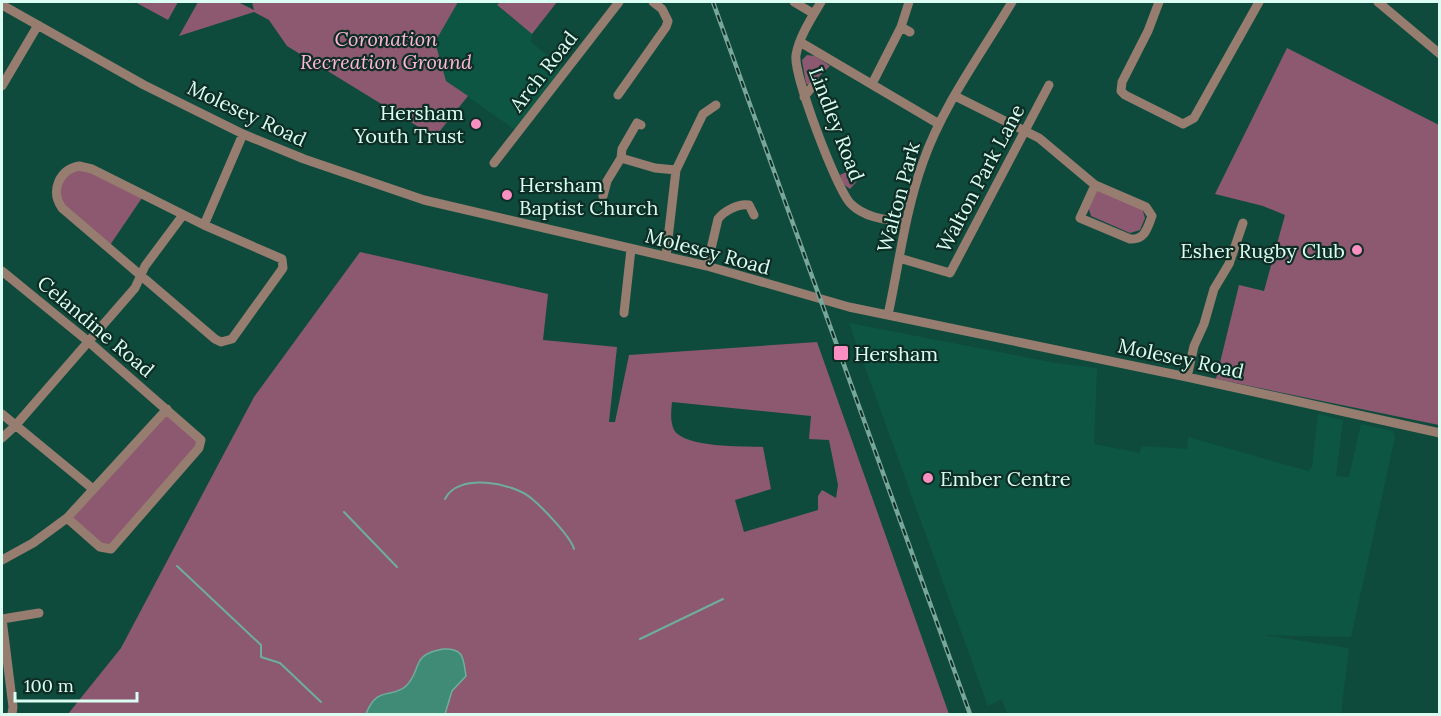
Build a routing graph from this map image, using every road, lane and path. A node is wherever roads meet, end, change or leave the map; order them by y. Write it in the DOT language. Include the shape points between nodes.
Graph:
graph roads {
  1 [pos="619,2"];
  2 [pos="653,2"];
  3 [pos="794,2"];
  4 [pos="821,2"];
  5 [pos="909,2"];
  6 [pos="1012,2"];
  7 [pos="1159,2"];
  8 [pos="1259,2"];
  9 [pos="1378,2"];
  10 [pos="2,5"];
  11 [pos="814,14"];
  12 [pos="38,25"];
  13 [pos="901,27"];
  14 [pos="910,32"];
  15 [pos="800,42"];
  16 [pos="1440,54"];
  17 [pos="816,82"];
  18 [pos="872,84"];
  19 [pos="1049,85"];
  20 [pos="2,86"];
  21 [pos="618,95"];
  22 [pos="955,96"];
  23 [pos="804,97"];
  24 [pos="717,106"];
  25 [pos="939,124"];
  26 [pos="641,125"];
  27 [pos="1026,131"];
  28 [pos="243,134"];
  29 [pos="621,158"];
  30 [pos="494,163"];
  31 [pos="676,170"];
  32 [pos="1095,185"];
  33 [pos="603,196"];
  34 [pos="183,215"];
  35 [pos="754,215"];
  36 [pos="906,223"];
  37 [pos="1243,223"];
  38 [pos="204,225"];
  39 [pos="631,249"];
  40 [pos="666,256"];
  41 [pos="899,258"];
  42 [pos="706,266"];
  43 [pos="2,271"];
  44 [pos="141,276"];
  45 [pos="624,313"];
  46 [pos="888,315"];
  47 [pos="89,342"];
  48 [pos="1187,377"];
  49 [pos="167,409"];
  50 [pos="2,414"];
  51 [pos="15,426"];
  52 [pos="1440,433"];
  53 [pos="2,438"];
  54 [pos="93,489"];
  55 [pos="68,518"];
  56 [pos="2,560"];
  57 [pos="39,613"];
  58 [pos="2,619"];
  59 [pos="2,709"];
  60 [pos="12,711"];
  1 -- 30 [label="street, Arch Road"];
  2 -- 21 [label="street" via="668,21"];
  3 -- 11 [label="street"];
  4 -- 11 [label="street, Lindley Road"];
  5 -- 13 [label="street"];
  6 -- 22 [label="street, Walton Park"];
  7 -- 8 [label="street" via="1121,91 1183,124 1194,118"];
  9 -- 16 [label="street"];
  10 -- 12 [label="street, Molesey Road"];
  11 -- 15 [label="street, Lindley Road"];
  12 -- 20 [label="street"];
  12 -- 28 [label="street, Molesey Road"];
  13 -- 14 [label="street"];
  13 -- 18 [label="street"];
  15 -- 18 [label="street"];
  15 -- 23 [label="street, Lindley Road" via="796,72"];
  17 -- 23 [label="street"];
  18 -- 25 [label="street"];
  19 -- 27 [label="street, Walton Park Lane"];
  22 -- 25 [label="street, Walton Park"];
  22 -- 27 [label="street"];
  23 -- 36 [label="street, Lindley Road" via="838,186 849,202 870,215"];
  24 -- 31 [label="street" via="703,114"];
  25 -- 36 [label="street, Walton Park" via="921,168"];
  26 -- 29 [label="street" via="637,123"];
  27 -- 32 [label="street"];
  27 -- 41 [label="street, Walton Park Lane" via="950,273"];
  28 -- 38 [label="street"];
  28 -- 39 [label="street, Molesey Road" via="415,197"];
  29 -- 31 [label="street"];
  29 -- 33 [label="street"];
  31 -- 40 [label="street"];
  32 -- 32 [label="street" via="1151,211 1144,236 1130,239 1080,218"];
  34 -- 38 [label="street"];
  34 -- 44 [label="street"];
  34 -- 44 [label="street" via="92,169 74,167 61,177 56,196 62,208"];
  35 -- 42 [label="street" via="745,204 722,213"];
  36 -- 41 [label="street, Walton Park"];
  37 -- 48 [label="street" via="1229,264 1214,288"];
  38 -- 44 [label="street" via="277,255 283,263 278,276 232,339 215,339"];
  39 -- 40 [label="street, Molesey Road"];
  39 -- 45 [label="street"];
  40 -- 42 [label="street, Molesey Road"];
  41 -- 46 [label="street, Walton Park"];
  42 -- 46 [label="street, Molesey Road"];
  43 -- 47 [label="street, Celandine Road"];
  44 -- 47 [label="street"];
  46 -- 48 [label="street, Molesey Road"];
  47 -- 49 [label="street, Celandine Road"];
  47 -- 51 [label="street"];
  48 -- 52 [label="street, Molesey Road"];
  49 -- 54 [label="street"];
  49 -- 55 [label="street, Celandine Road" via="198,436 201,444 115,547 100,547"];
  50 -- 51 [label="street"];
  51 -- 53 [label="street"];
  51 -- 54 [label="street"];
  54 -- 55 [label="street"];
  55 -- 56 [label="street"];
  57 -- 58 [label="street"];
  58 -- 60 [label="street"];
  59 -- 60 [label="street"];
}
